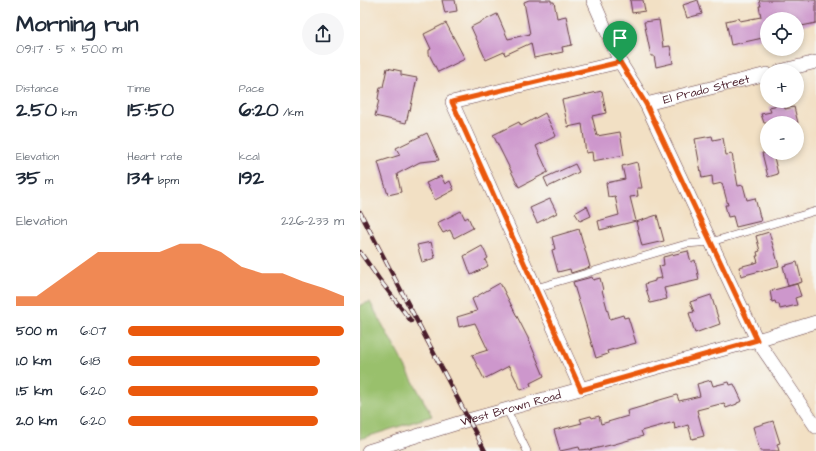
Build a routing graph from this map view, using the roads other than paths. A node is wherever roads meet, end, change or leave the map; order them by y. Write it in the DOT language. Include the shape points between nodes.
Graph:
graph roads {
  1 [pos="593,0"];
  2 [pos="620,62"];
  3 [pos="816,62"];
  4 [pos="804,65"];
  5 [pos="760,76"];
  6 [pos="646,104"];
  7 [pos="816,211"];
  8 [pos="711,242"];
  9 [pos="536,288"];
  10 [pos="816,322"];
  11 [pos="757,340"];
  12 [pos="581,390"];
  13 [pos="507,410"];
  14 [pos="816,427"];
  15 [pos="368,451"];
  16 [pos="527,451"];
  1 -- 2 [label="street"];
  2 -- 6 [label="street"];
  2 -- 9 [label="street" via="452,102"];
  3 -- 4 [label="street"];
  5 -- 6 [label="street, El Prado Street"];
  6 -- 8 [label="street"];
  7 -- 8 [label="lane"];
  8 -- 9 [label="lane" via="686,244"];
  8 -- 11 [label="street"];
  9 -- 12 [label="street"];
  10 -- 11 [label="street, West Brown Road"];
  11 -- 12 [label="street, West Brown Road"];
  11 -- 14 [label="street"];
  12 -- 13 [label="street, West Brown Road"];
  13 -- 15 [label="street, West Brown Road"];
  13 -- 16 [label="lane"];
}
